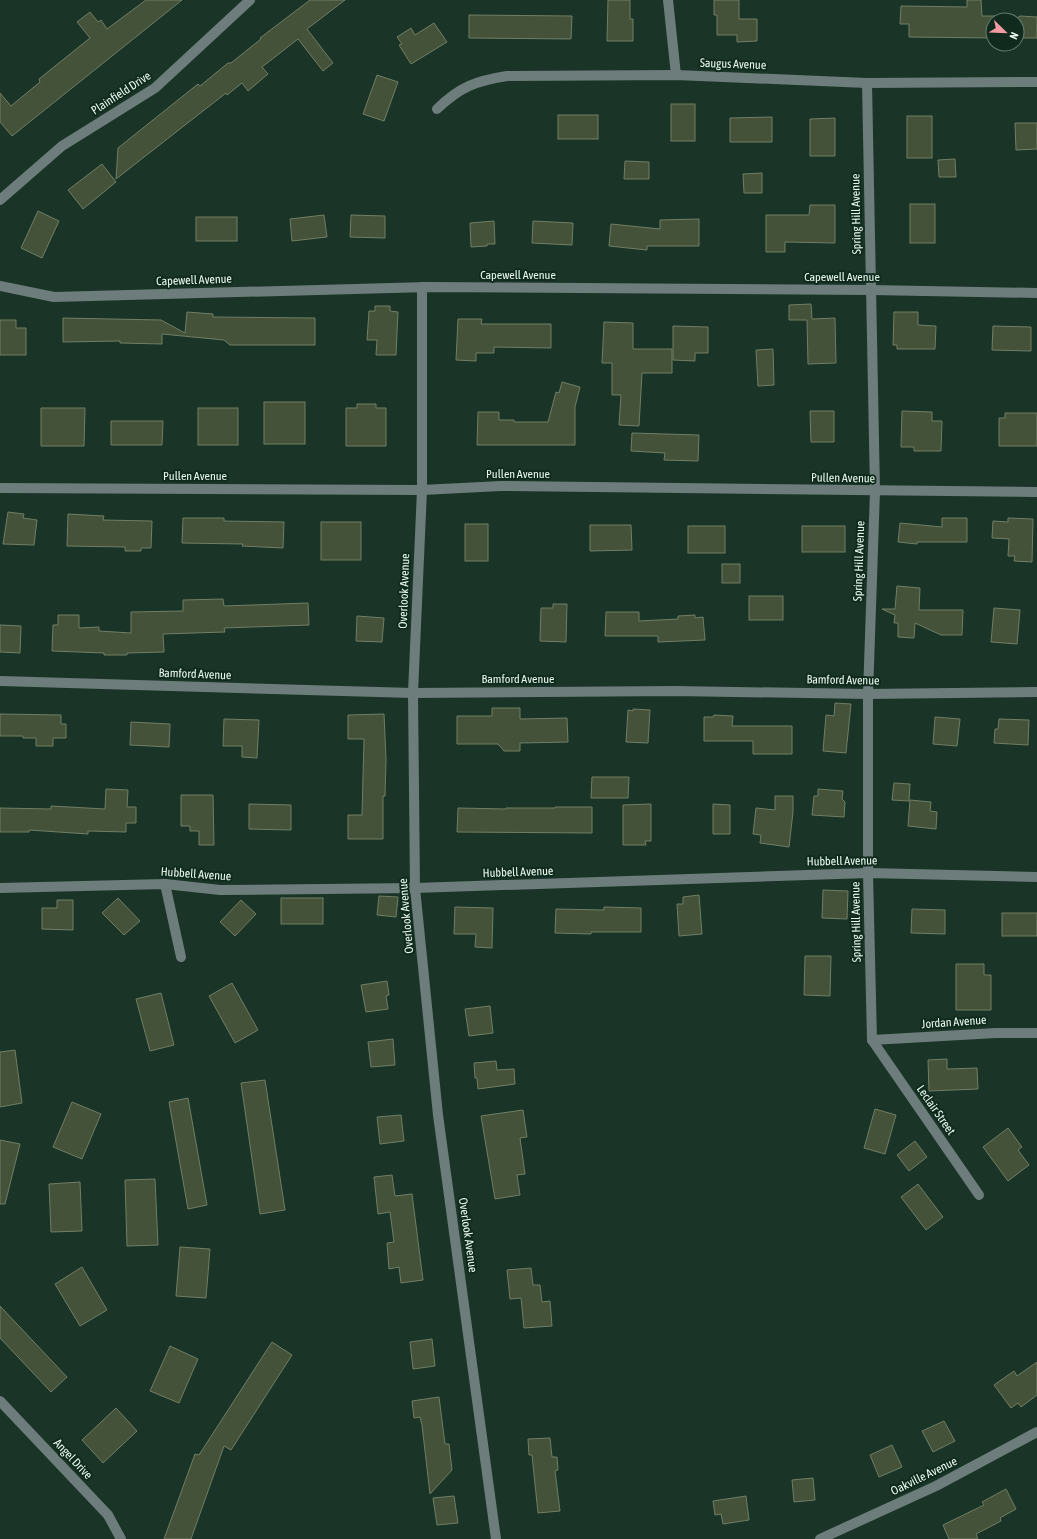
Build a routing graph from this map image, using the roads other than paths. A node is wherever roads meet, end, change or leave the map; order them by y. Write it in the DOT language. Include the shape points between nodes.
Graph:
graph roads {
  1 [pos="250,0"];
  2 [pos="668,0"];
  3 [pos="676,75"];
  4 [pos="1037,82"];
  5 [pos="867,83"];
  6 [pos="437,109"];
  7 [pos="0,200"];
  8 [pos="0,286"];
  9 [pos="422,287"];
  10 [pos="871,290"];
  11 [pos="1037,293"];
  12 [pos="0,488"];
  13 [pos="422,490"];
  14 [pos="875,491"];
  15 [pos="1037,492"];
  16 [pos="0,681"];
  17 [pos="1037,692"];
  18 [pos="413,693"];
  19 [pos="868,694"];
  20 [pos="868,873"];
  21 [pos="1037,876"];
  22 [pos="166,884"];
  23 [pos="0,888"];
  24 [pos="415,888"];
  25 [pos="181,957"];
  26 [pos="1037,1033"];
  27 [pos="872,1040"];
  28 [pos="978,1195"];
  29 [pos="0,1401"];
  30 [pos="1037,1432"];
  31 [pos="838,1536"];
  32 [pos="121,1539"];
  33 [pos="496,1539"];
  34 [pos="820,1539"];
  1 -- 7 [label="street, Plainfield Drive" via="155,88 62,146"];
  2 -- 3 [label="street"];
  3 -- 5 [label="street, Saugus Avenue"];
  3 -- 6 [label="street, Saugus Avenue" via="506,76 465,87"];
  4 -- 5 [label="street, Saugus Avenue"];
  5 -- 10 [label="street, Spring Hill Avenue"];
  8 -- 9 [label="street, Capewell Avenue" via="54,297"];
  9 -- 10 [label="street, Capewell Avenue"];
  9 -- 13 [label="street, Overlook Avenue"];
  10 -- 11 [label="street, Capewell Avenue"];
  10 -- 14 [label="street, Spring Hill Avenue"];
  12 -- 13 [label="street, Pullen Avenue"];
  13 -- 14 [label="street, Pullen Avenue" via="501,486"];
  13 -- 18 [label="street, Overlook Avenue"];
  14 -- 15 [label="street, Pullen Avenue"];
  14 -- 19 [label="street, Spring Hill Avenue"];
  16 -- 18 [label="street, Bamford Avenue"];
  17 -- 19 [label="street, Bamford Avenue"];
  18 -- 19 [label="street, Bamford Avenue" via="675,691"];
  18 -- 24 [label="street, Overlook Avenue"];
  19 -- 20 [label="street, Spring Hill Avenue"];
  20 -- 21 [label="street, Hubbell Avenue"];
  20 -- 24 [label="street, Hubbell Avenue"];
  20 -- 27 [label="street, Spring Hill Avenue"];
  22 -- 23 [label="street, Hubbell Avenue"];
  22 -- 24 [label="street, Hubbell Avenue" via="220,890"];
  22 -- 25 [label="street"];
  24 -- 33 [label="street, Overlook Avenue" via="438,1115"];
  26 -- 27 [label="street, Jordan Avenue"];
  27 -- 28 [label="street, Leclair Street"];
  29 -- 32 [label="street, Angel Drive" via="108,1515"];
  30 -- 31 [label="street, Oakville Avenue"];
  31 -- 34 [label="street, Oakville Avenue"];
}
